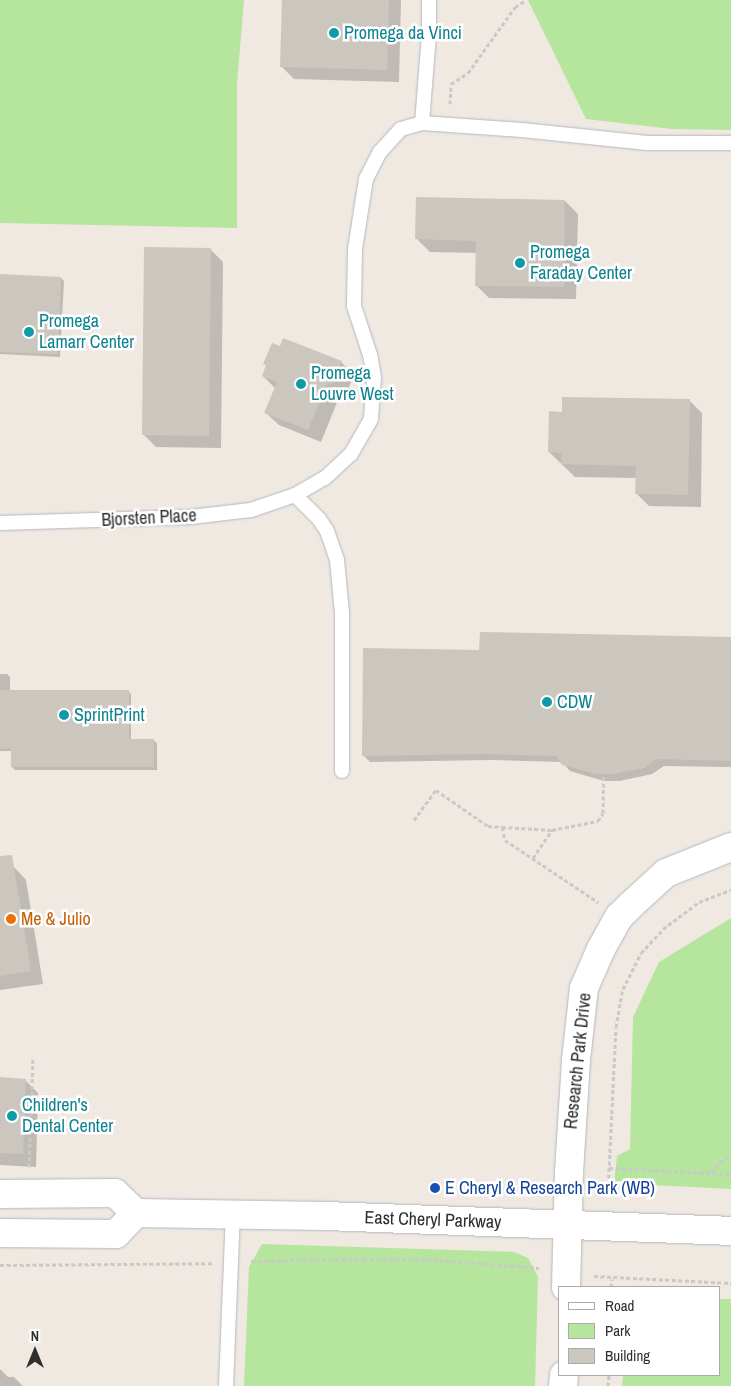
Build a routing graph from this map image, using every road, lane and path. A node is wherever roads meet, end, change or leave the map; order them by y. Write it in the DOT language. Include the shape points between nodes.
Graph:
graph roads {
  1 [pos="429,0"];
  2 [pos="526,0"];
  3 [pos="422,123"];
  4 [pos="448,125"];
  5 [pos="731,144"];
  6 [pos="295,495"];
  7 [pos="0,523"];
  8 [pos="342,771"];
  9 [pos="604,774"];
  10 [pos="414,820"];
  11 [pos="502,827"];
  12 [pos="552,830"];
  13 [pos="731,847"];
  14 [pos="533,858"];
  15 [pos="731,890"];
  16 [pos="619,917"];
  17 [pos="33,1056"];
  18 [pos="731,1153"];
  19 [pos="29,1168"];
  20 [pos="609,1168"];
  21 [pos="710,1172"];
  22 [pos="731,1174"];
  23 [pos="608,1191"];
  24 [pos="0,1194"];
  25 [pos="136,1213"];
  26 [pos="233,1214"];
  27 [pos="567,1224"];
  28 [pos="731,1231"];
  29 [pos="0,1233"];
  30 [pos="259,1261"];
  31 [pos="200,1263"];
  32 [pos="0,1265"];
  33 [pos="540,1268"];
  34 [pos="612,1279"];
  35 [pos="578,1281"];
  36 [pos="731,1283"];
  37 [pos="611,1286"];
  38 [pos="226,1386"];
  1 -- 3 [label="lane"];
  2 -- 4 [label="path" via="515,7 468,73 451,84"];
  3 -- 4 [label="lane"];
  3 -- 6 [label="lane, Bjorsten Place" via="402,129 380,152 366,179 355,249 354,306 374,377 371,419 351,454 325,478"];
  4 -- 5 [label="lane" via="647,143"];
  6 -- 7 [label="lane, Bjorsten Place" via="251,510 191,517"];
  6 -- 8 [label="lane" via="327,531 337,560 342,612"];
  9 -- 12 [label="path" via="603,813 598,821"];
  10 -- 11 [label="path" via="436,790 488,826"];
  11 -- 12 [label="path"];
  11 -- 14 [label="path" via="505,840"];
  12 -- 14 [label="path"];
  13 -- 16 [label="street, Research Park Drive" via="666,873"];
  14 -- 16 [label="path"];
  15 -- 20 [label="path" via="699,902 663,929 641,953 623,989 616,1027"];
  16 -- 27 [label="street, Research Park Drive" via="584,988 576,1060"];
  17 -- 19 [label="path"];
  18 -- 21 [label="path"];
  20 -- 21 [label="path"];
  20 -- 23 [label="path"];
  21 -- 22 [label="path"];
  24 -- 25 [label="street" via="115,1193"];
  25 -- 26 [label="street, East Cheryl Parkway"];
  25 -- 29 [label="street" via="116,1234"];
  26 -- 27 [label="street, East Cheryl Parkway"];
  26 -- 38 [label="lane"];
  27 -- 28 [label="street, East Cheryl Parkway"];
  27 -- 35 [label="street, Research Park Drive"];
  30 -- 33 [label="path" via="439,1260"];
  31 -- 32 [label="path"];
  34 -- 35 [label="path"];
  34 -- 36 [label="path"];
  34 -- 37 [label="path"];
}
